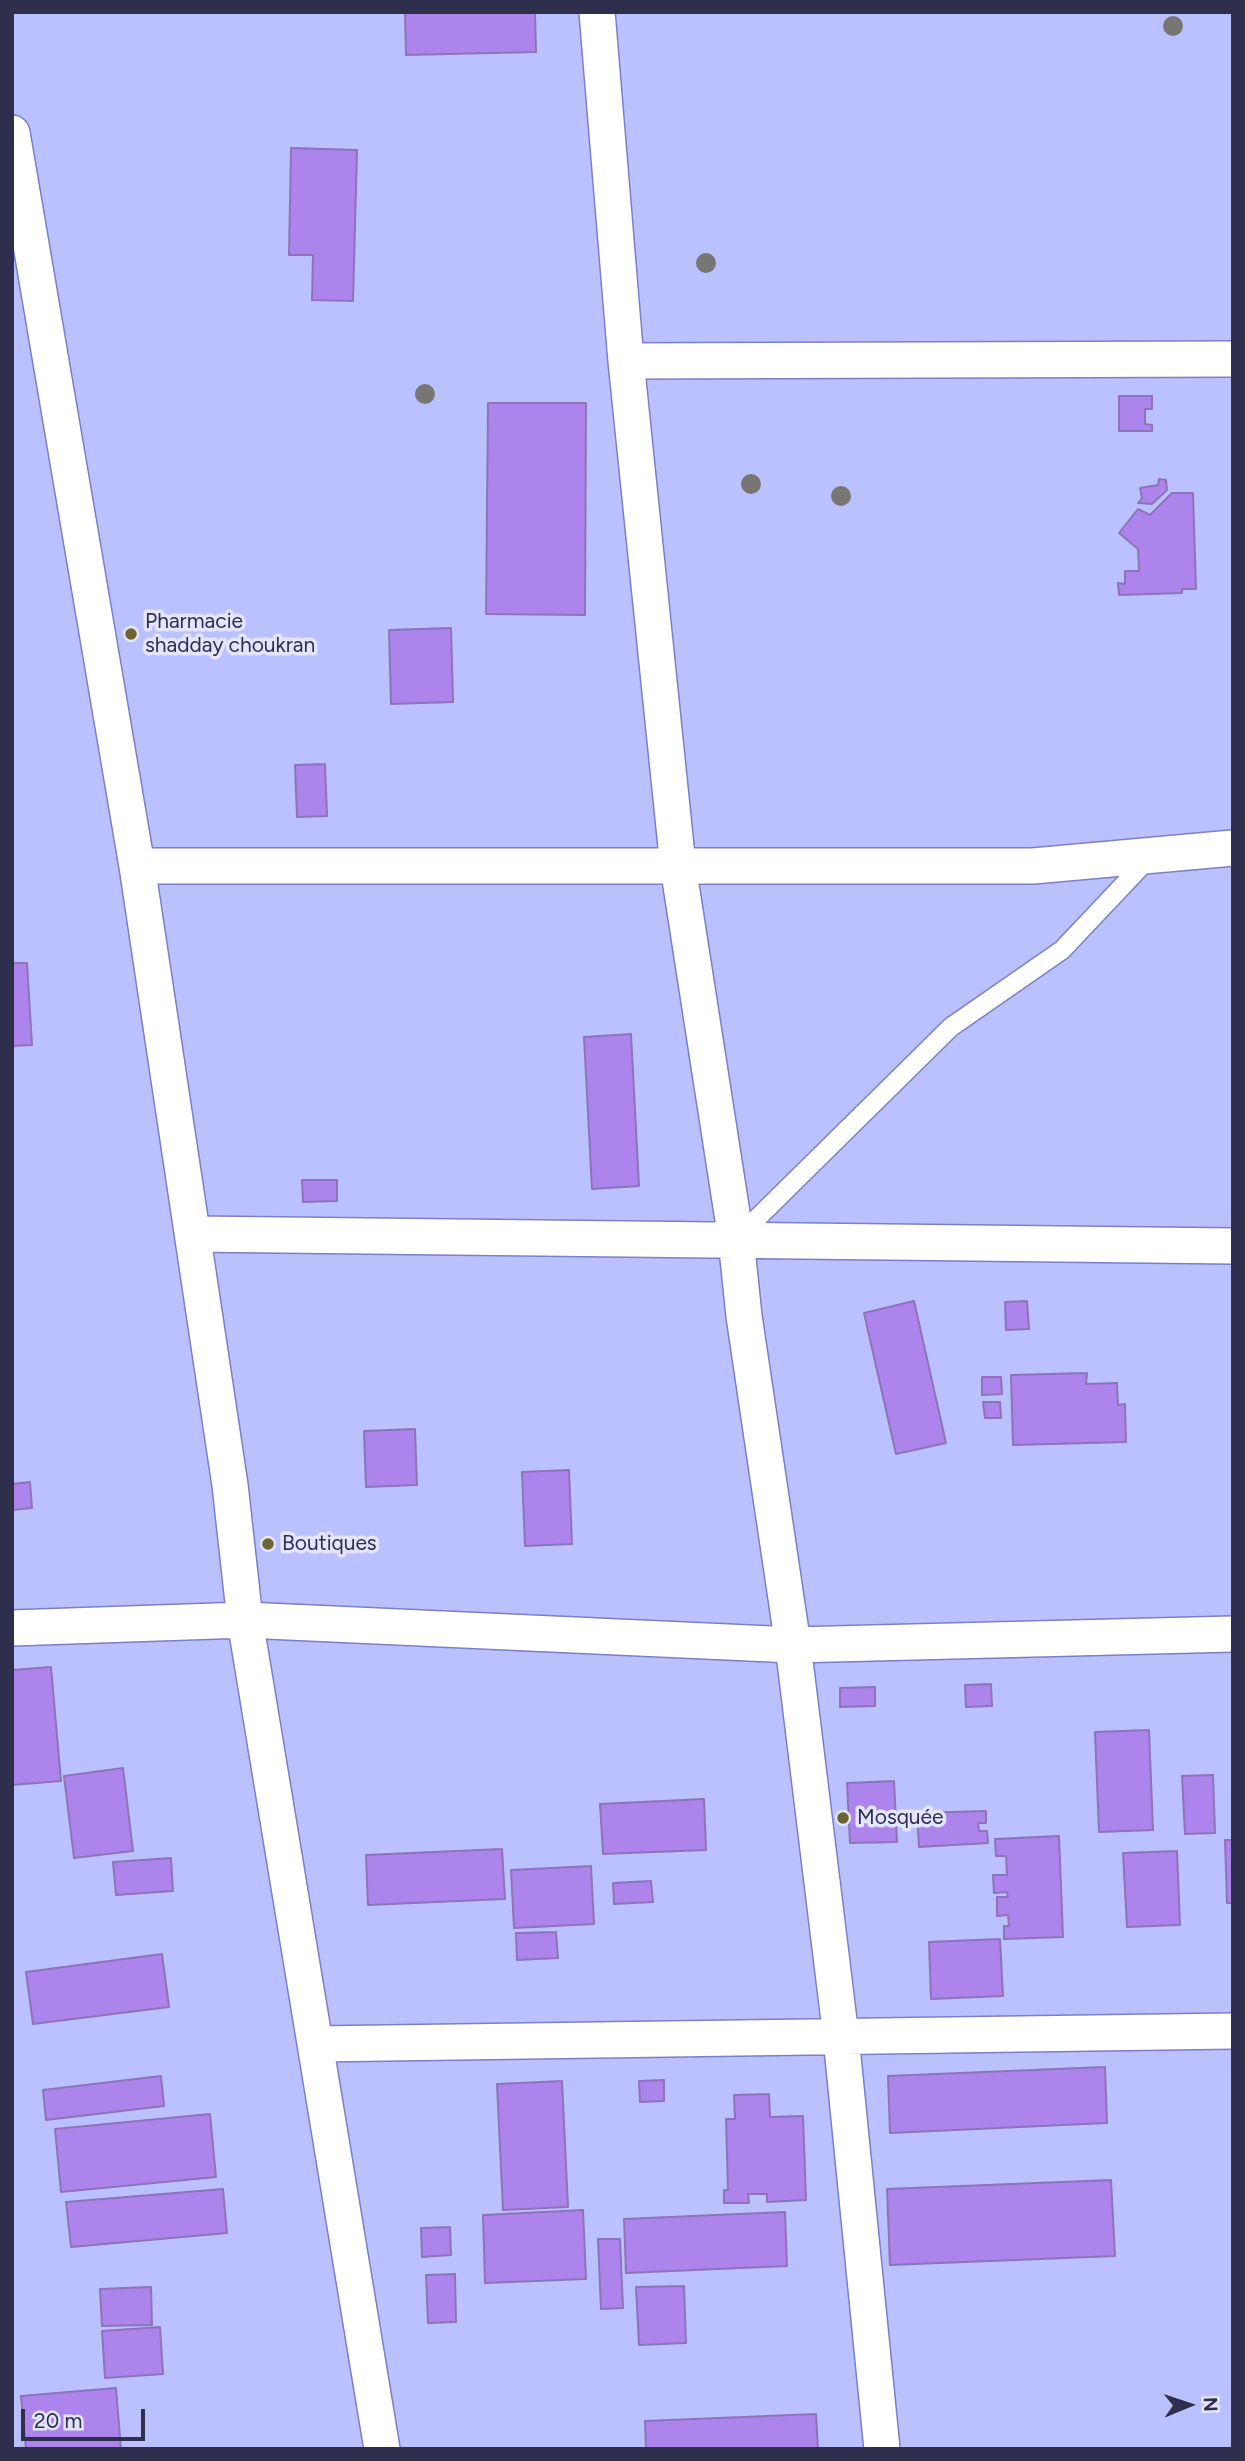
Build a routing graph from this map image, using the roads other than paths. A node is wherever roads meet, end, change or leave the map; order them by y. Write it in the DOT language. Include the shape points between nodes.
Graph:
graph roads {
  1 [pos="597,12"];
  2 [pos="12,133"];
  3 [pos="1233,359"];
  4 [pos="626,361"];
  5 [pos="1233,848"];
  6 [pos="1151,857"];
  7 [pos="137,866"];
  8 [pos="678,866"];
  9 [pos="194,1234"];
  10 [pos="736,1239"];
  11 [pos="1233,1246"];
  12 [pos="245,1620"];
  13 [pos="12,1629"];
  14 [pos="1233,1634"];
  15 [pos="793,1645"];
  16 [pos="1233,2031"];
  17 [pos="841,2037"];
  18 [pos="315,2044"];
  19 [pos="382,2449"];
  20 [pos="882,2449"];
  1 -- 4 [label="street"];
  2 -- 7 [label="street"];
  3 -- 4 [label="street"];
  4 -- 8 [label="street"];
  5 -- 6 [label="street"];
  6 -- 8 [label="street" via="1033,866"];
  6 -- 10 [label="lane" via="1062,950 951,1027"];
  7 -- 8 [label="street"];
  7 -- 9 [label="street"];
  8 -- 10 [label="street"];
  9 -- 10 [label="street"];
  9 -- 12 [label="street"];
  10 -- 11 [label="street"];
  10 -- 15 [label="street"];
  12 -- 13 [label="street"];
  12 -- 15 [label="street"];
  12 -- 18 [label="street"];
  14 -- 15 [label="street"];
  15 -- 17 [label="street"];
  16 -- 17 [label="street"];
  17 -- 18 [label="street"];
  17 -- 20 [label="street"];
  18 -- 19 [label="street"];
}
